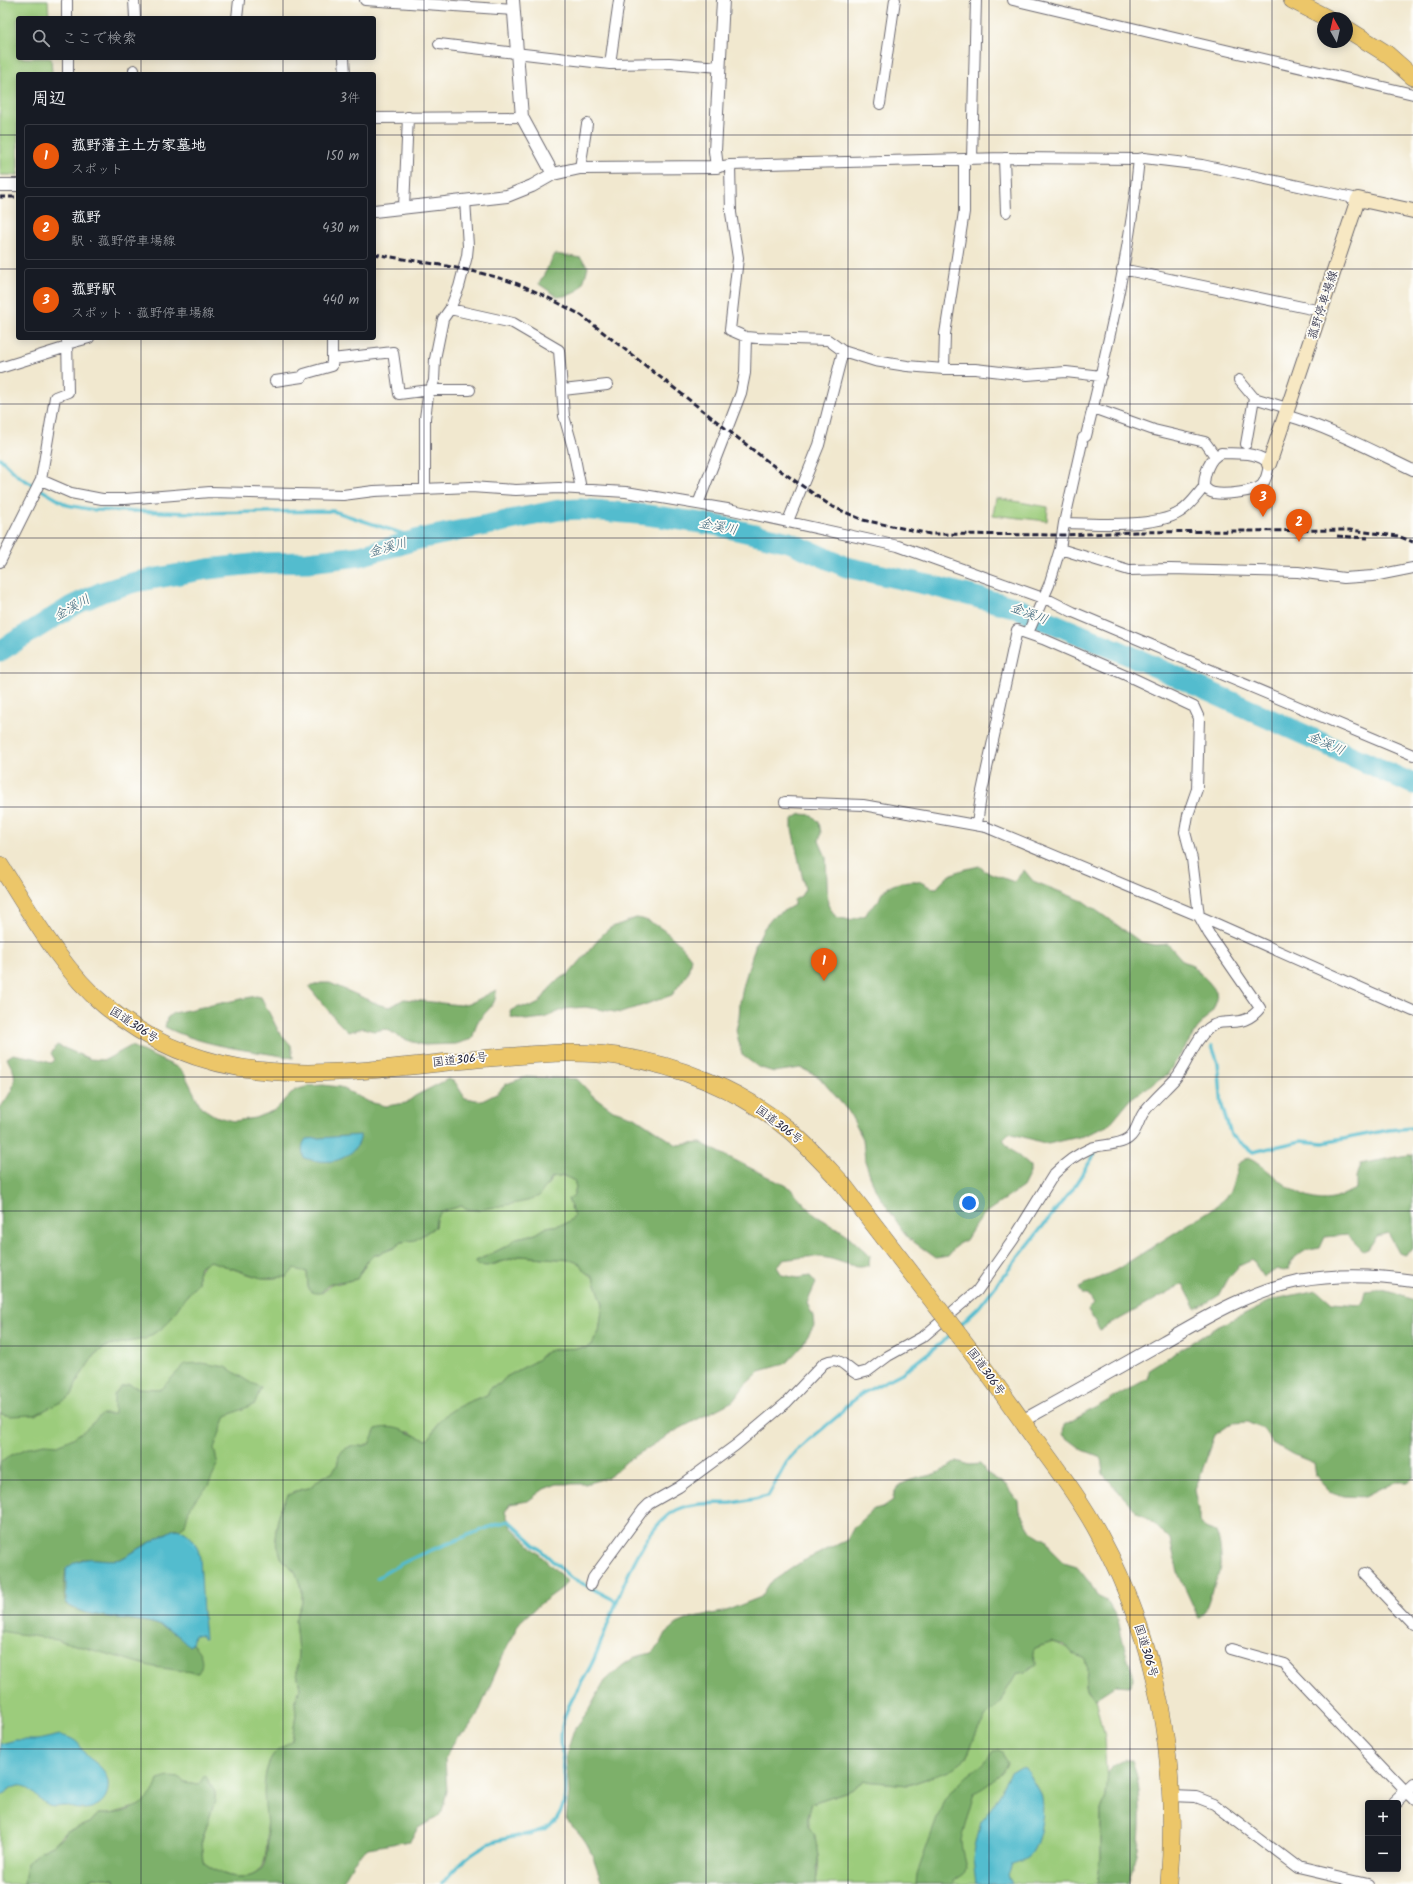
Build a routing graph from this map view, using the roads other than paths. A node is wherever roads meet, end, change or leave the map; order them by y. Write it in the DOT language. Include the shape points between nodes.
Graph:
graph roads {
  1 [pos="67,0"];
  2 [pos="134,0"];
  3 [pos="239,0"];
  4 [pos="365,0"];
  5 [pos="619,0"];
  6 [pos="723,0"];
  7 [pos="895,0"];
  8 [pos="976,0"];
  9 [pos="1012,0"];
  10 [pos="1292,0"];
  11 [pos="513,5"];
  12 [pos="1317,13"];
  13 [pos="67,16"];
  14 [pos="135,16"];
  15 [pos="237,16"];
  16 [pos="1353,32"];
  17 [pos="439,44"];
  18 [pos="516,52"];
  19 [pos="68,60"];
  20 [pos="344,60"];
  21 [pos="610,64"];
  22 [pos="720,67"];
  23 [pos="68,72"];
  24 [pos="345,72"];
  25 [pos="1413,77"];
  26 [pos="1413,94"];
  27 [pos="880,104"];
  28 [pos="408,117"];
  29 [pos="376,118"];
  30 [pos="522,118"];
  31 [pos="587,124"];
  32 [pos="1004,158"];
  33 [pos="968,159"];
  34 [pos="1139,160"];
  35 [pos="730,165"];
  36 [pos="717,167"];
  37 [pos="580,168"];
  38 [pos="553,174"];
  39 [pos="0,185"];
  40 [pos="16,185"];
  41 [pos="1358,198"];
  42 [pos="465,200"];
  43 [pos="404,207"];
  44 [pos="376,211"];
  45 [pos="1413,211"];
  46 [pos="1006,212"];
  47 [pos="1122,269"];
  48 [pos="450,309"];
  49 [pos="1321,311"];
  50 [pos="746,337"];
  51 [pos="80,340"];
  52 [pos="332,340"];
  53 [pos="67,343"];
  54 [pos="843,351"];
  55 [pos="332,359"];
  56 [pos="0,368"];
  57 [pos="944,369"];
  58 [pos="1101,376"];
  59 [pos="1239,380"];
  60 [pos="275,381"];
  61 [pos="607,385"];
  62 [pos="430,390"];
  63 [pos="470,390"];
  64 [pos="563,390"];
  65 [pos="1254,398"];
  66 [pos="1093,408"];
  67 [pos="1286,412"];
  68 [pos="1246,444"];
  69 [pos="1215,456"];
  70 [pos="1269,464"];
  71 [pos="1413,470"];
  72 [pos="40,482"];
  73 [pos="1204,487"];
  74 [pos="425,488"];
  75 [pos="578,490"];
  76 [pos="698,504"];
  77 [pos="788,521"];
  78 [pos="1064,523"];
  79 [pos="3,547"];
  80 [pos="1060,548"];
  81 [pos="0,562"];
  82 [pos="1413,568"];
  83 [pos="1043,600"];
  84 [pos="1029,631"];
  85 [pos="1413,755"];
  86 [pos="785,802"];
  87 [pos="977,824"];
  88 [pos="0,865"];
  89 [pos="1199,916"];
  90 [pos="1413,1011"];
  91 [pos="1413,1281"];
  92 [pos="1022,1421"];
  93 [pos="1364,1574"];
  94 [pos="591,1585"];
  95 [pos="1413,1625"];
  96 [pos="1231,1649"];
  97 [pos="1409,1788"];
  98 [pos="1171,1796"];
  99 [pos="1397,1800"];
  100 [pos="1413,1800"];
  101 [pos="1169,1884"];
  102 [pos="1367,1884"];
  1 -- 13 [label="street"];
  2 -- 14 [label="street"];
  3 -- 15 [label="street"];
  4 -- 11 [label="street"];
  5 -- 21 [label="street"];
  6 -- 22 [label="street"];
  7 -- 27 [label="street"];
  8 -- 33 [label="street"];
  9 -- 26 [label="street"];
  10 -- 12 [label="highway"];
  11 -- 18 [label="street"];
  16 -- 25 [label="highway" via="1387,54"];
  17 -- 18 [label="street"];
  18 -- 21 [label="street"];
  18 -- 30 [label="street"];
  19 -- 23 [label="street"];
  20 -- 24 [label="street"];
  21 -- 22 [label="street" via="669,63"];
  22 -- 36 [label="street" via="715,151"];
  28 -- 29 [label="street"];
  28 -- 30 [label="street"];
  28 -- 43 [label="street"];
  30 -- 38 [label="street"];
  31 -- 37 [label="street"];
  32 -- 33 [label="street"];
  32 -- 34 [label="street"];
  32 -- 46 [label="street"];
  33 -- 35 [label="street"];
  33 -- 57 [label="street" via="964,212 945,334"];
  34 -- 41 [label="street" via="1169,160"];
  34 -- 47 [label="street" via="1134,207"];
  35 -- 36 [label="street"];
  35 -- 50 [label="street" via="732,213 738,258 730,330"];
  36 -- 37 [label="street"];
  37 -- 38 [label="street"];
  38 -- 42 [label="street" via="506,196"];
  39 -- 40 [label="street"];
  41 -- 45 [label="main road"];
  41 -- 49 [label="main road, 菰野停車場線"];
  42 -- 43 [label="street"];
  42 -- 48 [label="street" via="467,256 465,270"];
  43 -- 44 [label="street"];
  47 -- 49 [label="street"];
  47 -- 58 [label="street"];
  48 -- 62 [label="street" via="440,328 434,381"];
  48 -- 64 [label="street" via="513,323 559,350"];
  49 -- 67 [label="main road, 菰野停車場線"];
  50 -- 54 [label="street" via="828,340"];
  50 -- 76 [label="street" via="745,374 741,394"];
  51 -- 53 [label="street"];
  52 -- 55 [label="street"];
  53 -- 56 [label="street"];
  53 -- 72 [label="street" via="68,392 55,397"];
  54 -- 57 [label="street" via="875,361"];
  54 -- 77 [label="street" via="819,445"];
  55 -- 60 [label="street" via="332,366 304,374 302,377"];
  55 -- 62 [label="street" via="393,352 399,394"];
  57 -- 58 [label="street" via="975,369 1027,376 1066,372"];
  58 -- 66 [label="street"];
  59 -- 65 [label="street"];
  61 -- 64 [label="street"];
  62 -- 63 [label="street"];
  62 -- 74 [label="street" via="425,418"];
  64 -- 75 [label="street" via="564,416 573,448"];
  65 -- 67 [label="street"];
  65 -- 68 [label="street"];
  66 -- 69 [label="street" via="1154,430 1205,442"];
  66 -- 78 [label="street" via="1086,436 1083,438"];
  67 -- 70 [label="main road, 菰野停車場線"];
  67 -- 71 [label="street"];
  69 -- 70 [label="street" via="1221,453 1259,456"];
  69 -- 73 [label="street" via="1210,463"];
  70 -- 73 [label="street" via="1265,480 1254,490 1215,493"];
  72 -- 74 [label="street" via="70,493 125,499 210,492 343,495"];
  72 -- 79 [label="street"];
  73 -- 78 [label="street" via="1185,508 1172,517 1109,525"];
  74 -- 75 [label="street"];
  75 -- 76 [label="street" via="626,492"];
  76 -- 77 [label="street"];
  77 -- 83 [label="street" via="898,546"];
  78 -- 80 [label="street"];
  79 -- 81 [label="street"];
  80 -- 82 [label="street" via="1129,570 1298,572 1344,578 1373,576"];
  80 -- 83 [label="street"];
  83 -- 84 [label="street"];
  83 -- 85 [label="street"];
  84 -- 87 [label="street" via="1017,630"];
  84 -- 89 [label="street" via="1196,710 1199,718 1197,790 1185,832 1192,859"];
  86 -- 87 [label="street" via="864,805"];
  87 -- 89 [label="street"];
  88 -- 92 [label="highway, 国道306号, bridge" via="46,936 89,991 104,1005 152,1038 187,1055 242,1069 298,1074 516,1056 592,1054 641,1060 670,1068 706,1080 758,1108 787,1129 841,1182"];
  89 -- 90 [label="street"];
  89 -- 94 [label="street" via="1260,1008 1254,1016 1243,1021 1215,1024 1205,1031 1176,1078 1144,1113 1129,1138 1123,1142 1090,1148 1061,1167 978,1292 956,1311 924,1336 888,1356 865,1373 857,1374 837,1361 831,1360 824,1364 786,1403 736,1445 643,1510 593,1578"];
  91 -- 92 [label="street" via="1358,1275 1328,1277 1297,1281 1264,1291 1205,1318"];
  92 -- 98 [label="highway, 国道306号" via="1084,1506 1125,1589 1154,1673 1164,1728"];
  93 -- 95 [label="street"];
  96 -- 97 [label="street" via="1284,1664"];
  97 -- 99 [label="street"];
  97 -- 100 [label="street"];
  98 -- 101 [label="highway, 国道306号"];
  98 -- 102 [label="street" via="1196,1797 1214,1804 1298,1868"];
}
